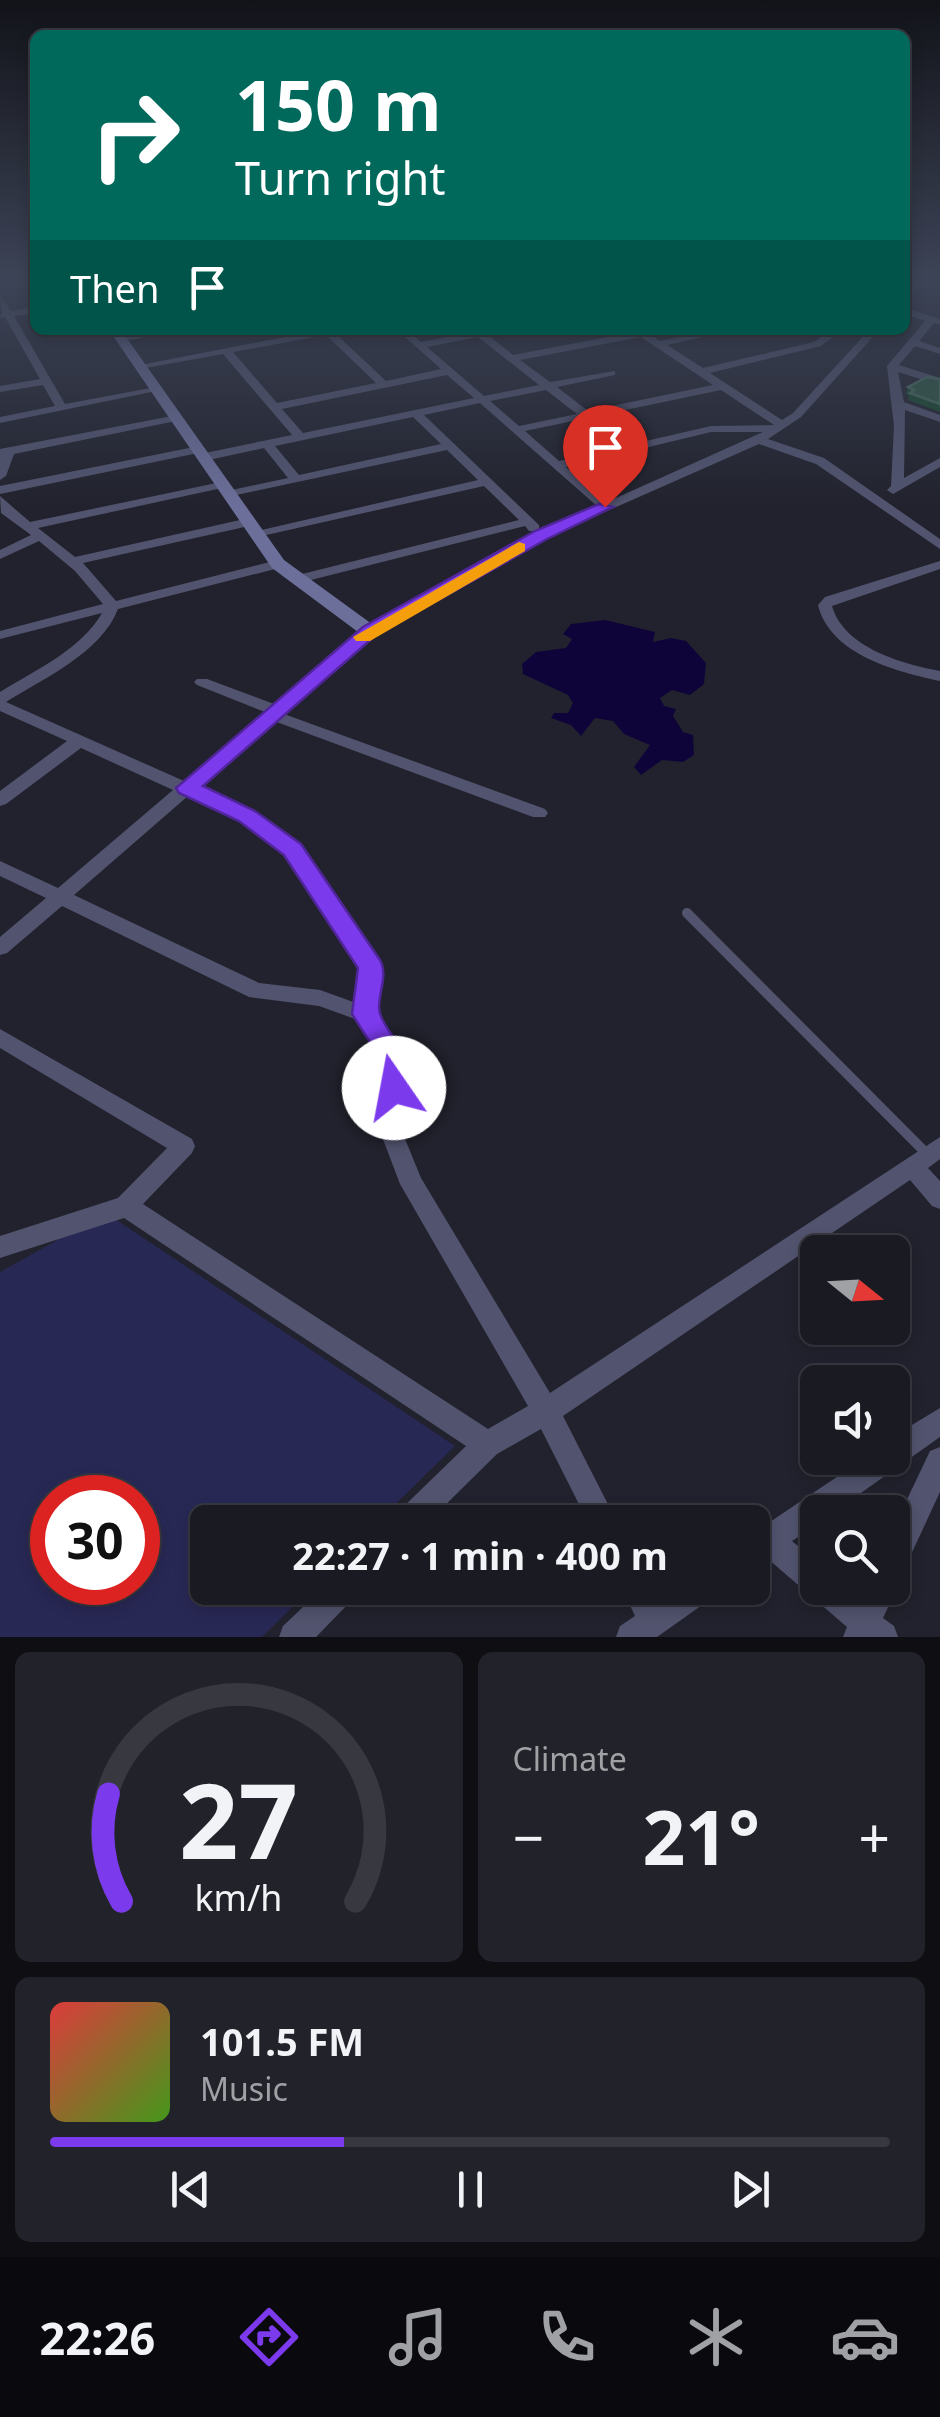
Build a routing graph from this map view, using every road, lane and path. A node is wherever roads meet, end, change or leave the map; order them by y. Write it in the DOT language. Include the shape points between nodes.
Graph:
graph roads {
  1 [pos="29,354"];
  2 [pos="132,354"];
  3 [pos="202,354"];
  4 [pos="230,354"];
  5 [pos="354,354"];
  6 [pos="430,354"];
  7 [pos="507,354"];
  8 [pos="531,354"];
  9 [pos="675,354"];
  10 [pos="774,354"];
  11 [pos="852,354"];
  12 [pos="902,354"];
  13 [pos="512,358"];
  14 [pos="598,364"];
  15 [pos="140,366"];
  16 [pos="892,366"];
  17 [pos="449,371"];
  18 [pos="701,372"];
  19 [pos="46,380"];
  20 [pos="399,381"];
  21 [pos="940,382"];
  22 [pos="383,384"];
  23 [pos="548,386"];
  24 [pos="724,386"];
  25 [pos="0,389"];
  26 [pos="156,390"];
  27 [pos="410,391"];
  28 [pos="482,400"];
  29 [pos="900,405"];
  30 [pos="274,407"];
  31 [pos="418,407"];
  32 [pos="62,408"];
  33 [pos="586,415"];
  34 [pos="176,418"];
  35 [pos="940,419"];
  36 [pos="0,420"];
  37 [pos="779,427"];
  38 [pos="516,430"];
  39 [pos="300,438"];
  40 [pos="759,440"];
  41 [pos="267,444"];
  42 [pos="450,446"];
  43 [pos="4,452"];
  44 [pos="201,454"];
  45 [pos="940,462"];
  46 [pos="557,465"];
  47 [pos="0,476"];
  48 [pos="296,480"];
  49 [pos="486,482"];
  50 [pos="896,488"];
  51 [pos="226,489"];
  52 [pos="0,490"];
  53 [pos="0,500"];
  54 [pos="876,500"];
  55 [pos="605,507"];
  56 [pos="528,522"];
  57 [pos="254,529"];
  58 [pos="35,531"];
  59 [pos="541,535"];
  60 [pos="939,543"];
  61 [pos="0,555"];
  62 [pos="72,562"];
  63 [pos="278,564"];
  64 [pos="940,565"];
  65 [pos="299,579"];
  66 [pos="112,606"];
  67 [pos="370,631"];
  68 [pos="0,635"];
  69 [pos="940,676"];
  70 [pos="202,682"];
  71 [pos="0,702"];
  72 [pos="275,713"];
  73 [pos="80,740"];
  74 [pos="187,788"];
  75 [pos="0,800"];
  76 [pos="539,813"];
  77 [pos="0,868"];
  78 [pos="58,898"];
  79 [pos="687,913"];
  80 [pos="0,948"];
  81 [pos="365,1014"];
  82 [pos="0,1038"];
  83 [pos="927,1156"];
  84 [pos="940,1198"];
  85 [pos="126,1206"];
  86 [pos="0,1247"];
  87 [pos="546,1411"];
  88 [pos="940,1420"];
  89 [pos="910,1442"];
  90 [pos="487,1444"];
  91 [pos="940,1461"];
  92 [pos="863,1475"];
  93 [pos="425,1505"];
  94 [pos="595,1505"];
  95 [pos="910,1525"];
  96 [pos="770,1541"];
  97 [pos="770,1553"];
  98 [pos="800,1571"];
  99 [pos="327,1605"];
  100 [pos="678,1605"];
  101 [pos="841,1605"];
  102 [pos="877,1605"];
  103 [pos="643,1629"];
  104 [pos="869,1632"];
  105 [pos="294,1637"];
  1 -- 19 [label="street"];
  2 -- 15 [label="street"];
  3 -- 15 [label="street"];
  4 -- 30 [label="street"];
  5 -- 22 [label="street"];
  6 -- 17 [label="street"];
  7 -- 13 [label="street"];
  8 -- 13 [label="street"];
  9 -- 18 [label="street"];
  10 -- 18 [label="street"];
  11 -- 37 [label="street"];
  12 -- 16 [label="street"];
  13 -- 23 [label="street"];
  14 -- 23 [label="street" via="611,373"];
  15 -- 26 [label="street"];
  16 -- 21 [label="street"];
  16 -- 29 [label="street"];
  17 -- 20 [label="street"];
  17 -- 28 [label="street"];
  18 -- 24 [label="street"];
  19 -- 25 [label="street"];
  19 -- 32 [label="street"];
  20 -- 22 [label="street"];
  20 -- 27 [label="street"];
  22 -- 30 [label="street"];
  23 -- 28 [label="street"];
  23 -- 33 [label="street"];
  24 -- 33 [label="street"];
  24 -- 37 [label="street"];
  26 -- 32 [label="street"];
  26 -- 34 [label="street"];
  28 -- 31 [label="street"];
  28 -- 38 [label="street"];
  29 -- 35 [label="street"];
  29 -- 50 [label="street"];
  30 -- 39 [label="street"];
  31 -- 39 [label="street"];
  31 -- 42 [label="street"];
  32 -- 36 [label="street"];
  33 -- 38 [label="street"];
  34 -- 43 [label="street"];
  34 -- 44 [label="street"];
  37 -- 40 [label="street"];
  37 -- 46 [label="street" via="710,429"];
  38 -- 46 [label="street"];
  39 -- 41 [label="street"];
  40 -- 54 [label="street" via="820,460"];
  40 -- 55 [label="street"];
  41 -- 44 [label="street"];
  41 -- 48 [label="street"];
  42 -- 48 [label="street"];
  42 -- 49 [label="street"];
  43 -- 47 [label="street"];
  44 -- 51 [label="street"];
  44 -- 52 [label="street"];
  45 -- 50 [label="street"];
  46 -- 55 [label="street"];
  48 -- 51 [label="street"];
  49 -- 56 [label="street"];
  49 -- 57 [label="street"];
  50 -- 54 [label="street"];
  51 -- 57 [label="street"];
  51 -- 58 [label="street"];
  53 -- 58 [label="street"];
  54 -- 60 [label="street"];
  55 -- 59 [label="street"];
  56 -- 59 [label="street"];
  56 -- 65 [label="street"];
  57 -- 62 [label="street"];
  57 -- 63 [label="street"];
  58 -- 61 [label="street"];
  58 -- 62 [label="street"];
  59 -- 67 [label="street"];
  62 -- 66 [label="street"];
  63 -- 65 [label="street"];
  63 -- 66 [label="street"];
  64 -- 69 [label="street" via="825,605 846,637 873,660"];
  65 -- 67 [label="street"];
  66 -- 68 [label="street"];
  66 -- 71 [label="street" via="103,625"];
  67 -- 72 [label="street"];
  70 -- 72 [label="street"];
  71 -- 73 [label="street"];
  72 -- 74 [label="street"];
  72 -- 76 [label="street"];
  73 -- 74 [label="street"];
  73 -- 75 [label="street"];
  74 -- 78 [label="street"];
  74 -- 81 [label="street" via="247,816 293,850 371,967"];
  77 -- 78 [label="street"];
  78 -- 80 [label="street"];
  78 -- 81 [label="street" via="256,991 320,998"];
  79 -- 83 [label="lane"];
  81 -- 87 [label="street" via="390,1050 392,1134 412,1184"];
  82 -- 85 [label="street" via="184,1146"];
  83 -- 84 [label="street"];
  83 -- 87 [label="street"];
  85 -- 86 [label="street"];
  85 -- 90 [label="street"];
  87 -- 90 [label="street"];
  87 -- 94 [label="street"];
  88 -- 89 [label="street"];
  90 -- 93 [label="street"];
  91 -- 95 [label="street"];
  92 -- 96 [label="street"];
  97 -- 98 [label="street"];
  99 -- 105 [label="street"];
  100 -- 103 [label="street"];
  101 -- 104 [label="street"];
  102 -- 104 [label="street"];
}
